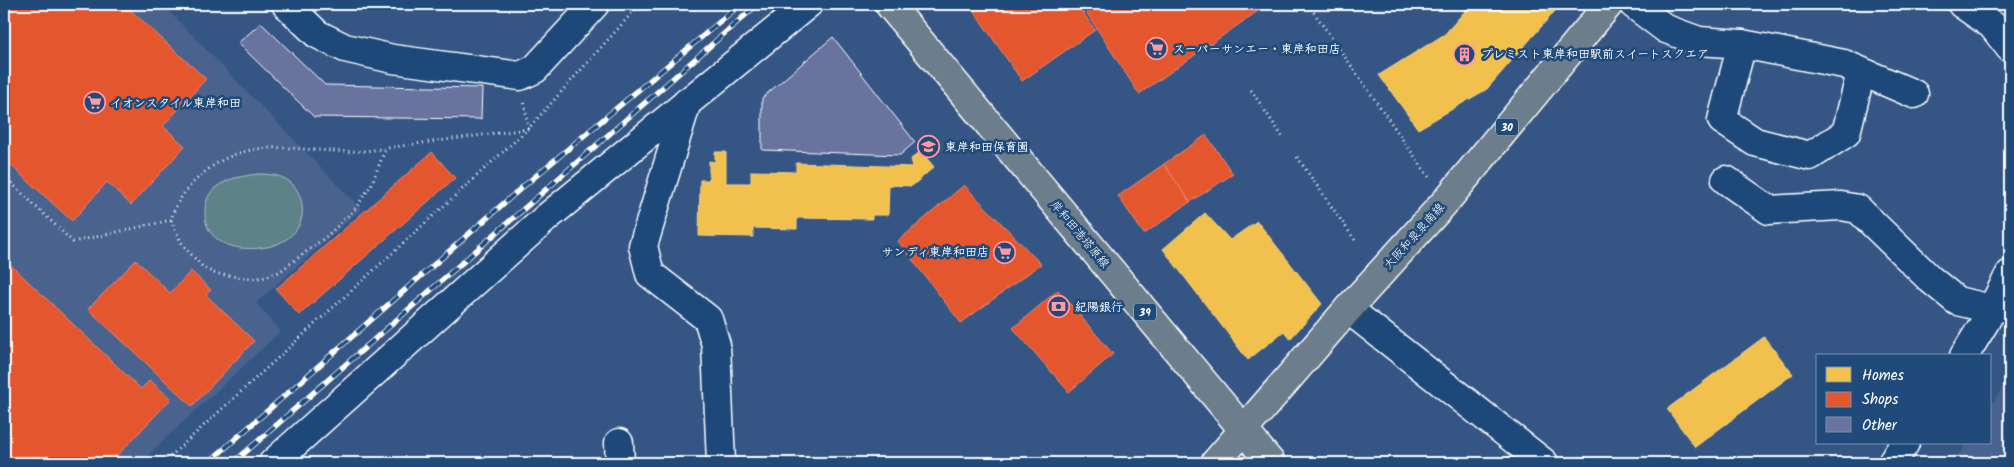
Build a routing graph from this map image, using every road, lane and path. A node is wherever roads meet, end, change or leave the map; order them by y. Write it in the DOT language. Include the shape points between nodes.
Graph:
graph roads {
  1 [pos="286,4"];
  2 [pos="595,4"];
  3 [pos="640,4"];
  4 [pos="808,4"];
  5 [pos="889,4"];
  6 [pos="1308,4"];
  7 [pos="1609,4"];
  8 [pos="1633,4"];
  9 [pos="1962,4"];
  10 [pos="1742,44"];
  11 [pos="2010,48"];
  12 [pos="1861,72"];
  13 [pos="520,76"];
  14 [pos="1251,90"];
  15 [pos="1914,94"];
  16 [pos="686,102"];
  17 [pos="528,129"];
  18 [pos="1284,139"];
  19 [pos="386,148"];
  20 [pos="1297,156"];
  21 [pos="4,176"];
  22 [pos="1726,180"];
  23 [pos="1446,201"];
  24 [pos="172,220"];
  25 [pos="1357,243"];
  26 [pos="2010,274"];
  27 [pos="2001,308"];
  28 [pos="1348,309"];
  29 [pos="1966,354"];
  30 [pos="1243,429"];
  31 [pos="1905,444"];
  32 [pos="163,463"];
  33 [pos="273,463"];
  34 [pos="721,463"];
  35 [pos="1215,463"];
  36 [pos="1271,463"];
  37 [pos="1544,463"];
  38 [pos="1892,463"];
  1 -- 13 [label="street" via="317,34 345,48 393,59"];
  2 -- 13 [label="street" via="535,69"];
  3 -- 17 [label="path"];
  4 -- 16 [label="street"];
  5 -- 30 [label="main road, 岸和田港塔原線 / 39"];
  6 -- 23 [label="path"];
  7 -- 23 [label="main road, 大阪和泉泉南線 / 30"];
  8 -- 10 [label="street" via="1666,29 1699,41"];
  9 -- 11 [label="street" via="1992,26"];
  10 -- 12 [label="street" via="1844,64"];
  10 -- 12 [label="street" via="1722,120 1755,142 1810,156 1846,133"];
  12 -- 15 [label="street"];
  13 -- 17 [label="path"];
  14 -- 18 [label="path"];
  16 -- 33 [label="street" via="546,218"];
  16 -- 34 [label="street" via="643,246 650,274 708,319 716,344"];
  17 -- 19 [label="path"];
  17 -- 32 [label="path"];
  19 -- 24 [label="path" via="362,151 278,148 240,152 217,162 191,184 173,211"];
  19 -- 24 [label="path" via="371,185 356,208 326,237 279,272 262,278 212,273 181,242"];
  20 -- 25 [label="path"];
  21 -- 24 [label="path" via="73,242"];
  22 -- 27 [label="street" via="1769,210 1841,206 1858,209 1957,301"];
  23 -- 28 [label="main road, 大阪和泉泉南線 / 30"];
  26 -- 27 [label="street"];
  27 -- 29 [label="street"];
  28 -- 30 [label="main road, 大阪和泉泉南線 / 30"];
  28 -- 37 [label="street"];
  30 -- 35 [label="main road, 大阪和泉泉南線 / 30"];
  30 -- 36 [label="main road, 岸和田港塔原線 / 39"];
  31 -- 38 [label="street"];
}
